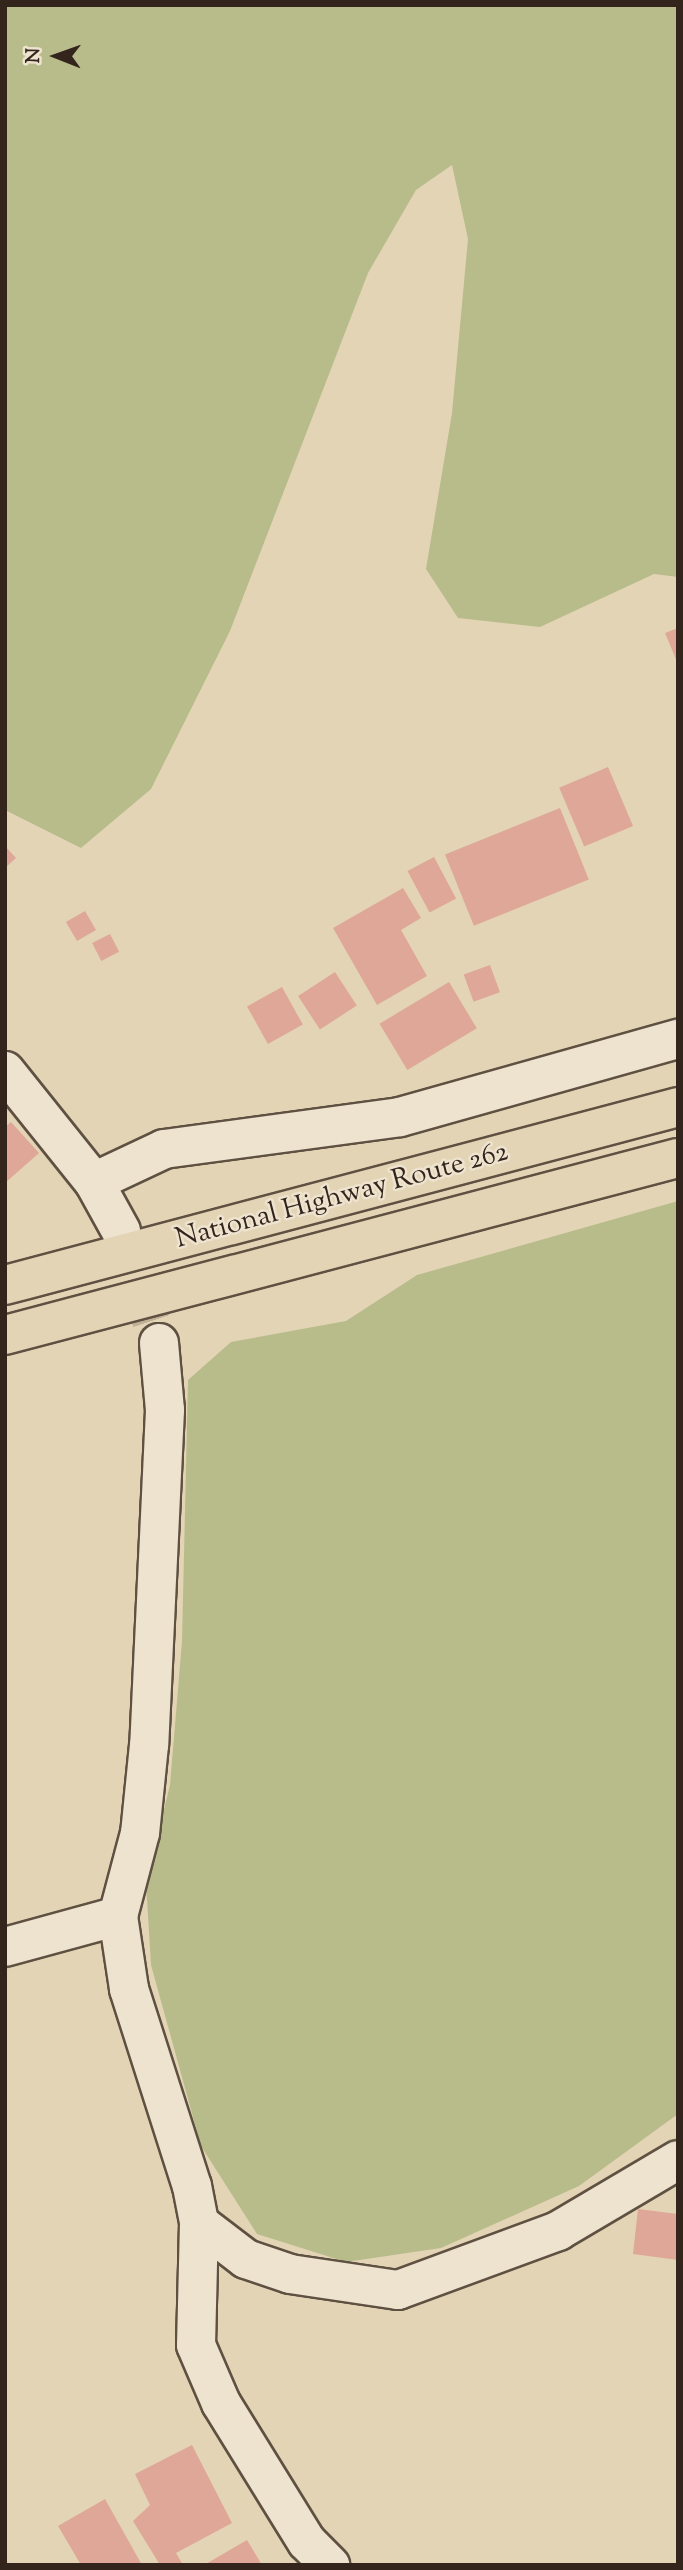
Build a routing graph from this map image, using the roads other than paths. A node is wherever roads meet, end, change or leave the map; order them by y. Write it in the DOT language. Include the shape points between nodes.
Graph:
graph roads {
  1 [pos="678,1039"];
  2 [pos="5,1072"];
  3 [pos="678,1107"];
  4 [pos="678,1158"];
  5 [pos="94,1182"];
  6 [pos="121,1231"];
  7 [pos="5,1285"];
  8 [pos="5,1335"];
  9 [pos="159,1343"];
  10 [pos="118,1916"];
  11 [pos="5,1947"];
  12 [pos="678,2160"];
  13 [pos="199,2223"];
  14 [pos="330,2565"];
  1 -- 5 [label="street" via="400,1117 164,1149"];
  2 -- 5 [label="street"];
  3 -- 7 [label="highway, National Highway Route 262"];
  4 -- 8 [label="highway, National Highway Route 262"];
  5 -- 6 [label="street"];
  9 -- 10 [label="street" via="165,1410 149,1745 140,1833"];
  10 -- 11 [label="street"];
  10 -- 13 [label="street" via="129,1989 192,2186"];
  12 -- 13 [label="street" via="558,2231 398,2290 290,2274 246,2259"];
  13 -- 14 [label="street" via="196,2345 228,2415 307,2542"];
}
